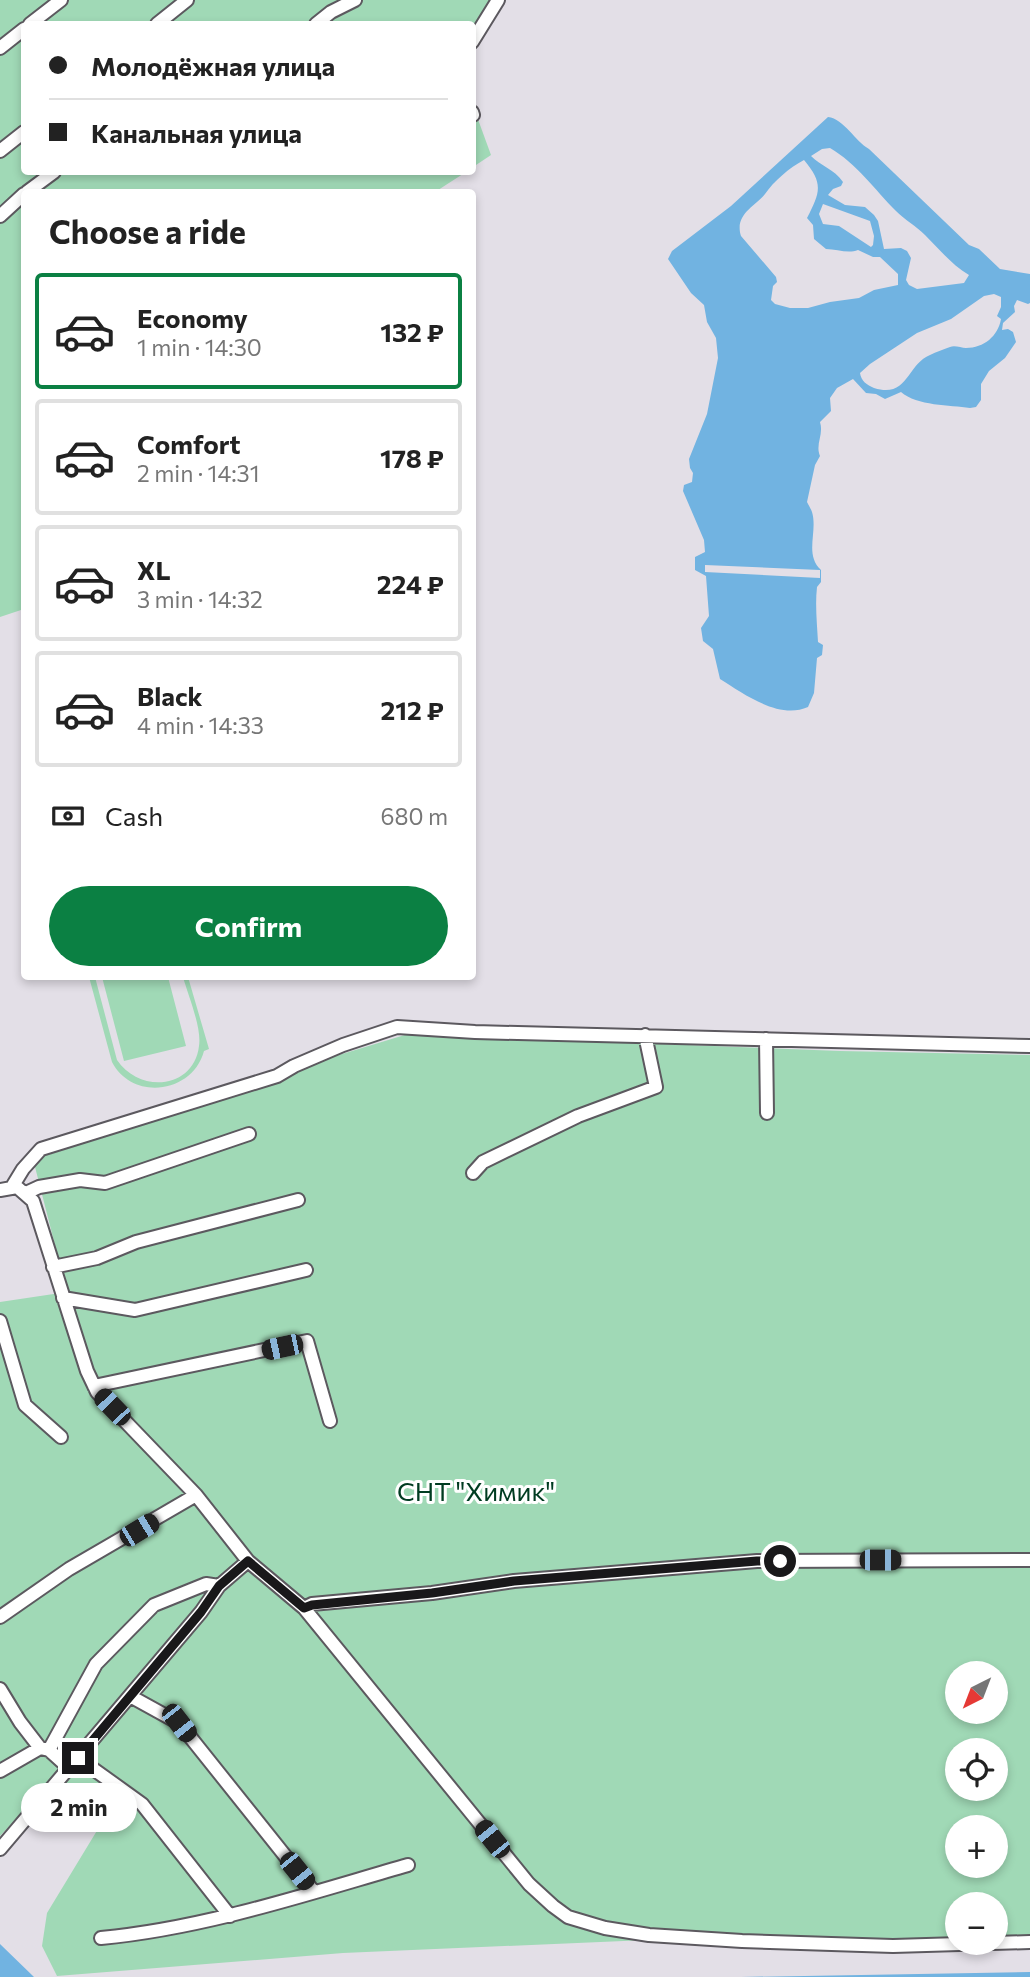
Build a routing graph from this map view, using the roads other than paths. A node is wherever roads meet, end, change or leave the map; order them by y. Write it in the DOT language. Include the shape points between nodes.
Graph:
graph roads {
  1 [pos="61,0"];
  2 [pos="187,0"];
  3 [pos="355,0"];
  4 [pos="498,0"];
  5 [pos="34,21"];
  6 [pos="161,21"];
  7 [pos="320,21"];
  8 [pos="21,31"];
  9 [pos="476,36"];
  10 [pos="0,48"];
  11 [pos="21,134"];
  12 [pos="0,151"];
  13 [pos="50,175"];
  14 [pos="31,189"];
  15 [pos="21,197"];
  16 [pos="0,216"];
  17 [pos="645,1035"];
  18 [pos="766,1039"];
  19 [pos="1030,1046"];
  20 [pos="767,1113"];
  21 [pos="248,1134"];
  22 [pos="473,1173"];
  23 [pos="6,1188"];
  24 [pos="26,1193"];
  25 [pos="298,1200"];
  26 [pos="53,1267"];
  27 [pos="306,1270"];
  28 [pos="63,1298"];
  29 [pos="0,1321"];
  30 [pos="94,1386"];
  31 [pos="330,1421"];
  32 [pos="61,1437"];
  33 [pos="196,1495"];
  34 [pos="1030,1560"];
  35 [pos="248,1561"];
  36 [pos="219,1586"];
  37 [pos="304,1608"];
  38 [pos="0,1617"];
  39 [pos="0,1689"];
  40 [pos="130,1696"];
  41 [pos="45,1749"];
  42 [pos="78,1758"];
  43 [pos="69,1768"];
  44 [pos="0,1771"];
  45 [pos="0,1849"];
  46 [pos="408,1865"];
  47 [pos="314,1892"];
  48 [pos="230,1916"];
  49 [pos="101,1938"];
  50 [pos="1030,1942"];
  1 -- 5 [label="street"];
  2 -- 6 [label="street"];
  3 -- 7 [label="street"];
  4 -- 9 [label="street"];
  8 -- 10 [label="street"];
  11 -- 12 [label="street"];
  13 -- 14 [label="street"];
  15 -- 16 [label="street"];
  17 -- 18 [label="street"];
  17 -- 22 [label="street" via="656,1087 578,1116 483,1163"];
  17 -- 23 [label="street" via="397,1027 331,1050 277,1076 41,1149"];
  18 -- 19 [label="street"];
  18 -- 20 [label="street"];
  21 -- 24 [label="street" via="105,1183 80,1180"];
  23 -- 24 [label="street"];
  24 -- 26 [label="street" via="37,1210"];
  25 -- 26 [label="street"];
  26 -- 28 [label="street"];
  27 -- 28 [label="street" via="135,1310"];
  28 -- 30 [label="street"];
  29 -- 32 [label="street" via="25,1405"];
  30 -- 31 [label="street" via="307,1341"];
  30 -- 33 [label="street"];
  33 -- 35 [label="street"];
  33 -- 38 [label="street" via="69,1569"];
  34 -- 37 [label="street" via="757,1561 514,1581"];
  35 -- 36 [label="street"];
  35 -- 37 [label="street"];
  36 -- 40 [label="street"];
  36 -- 41 [label="street" via="205,1584 154,1605 96,1664"];
  37 -- 50 [label="street" via="529,1884 568,1917 649,1935 742,1941 893,1947"];
  39 -- 41 [label="street" via="20,1722"];
  40 -- 42 [label="street"];
  40 -- 47 [label="street" via="179,1723"];
  41 -- 43 [label="street"];
  41 -- 44 [label="street"];
  42 -- 43 [label="street"];
  42 -- 48 [label="street" via="142,1804"];
  43 -- 45 [label="street"];
  46 -- 47 [label="street"];
  47 -- 48 [label="street"];
  48 -- 49 [label="street"];
}
